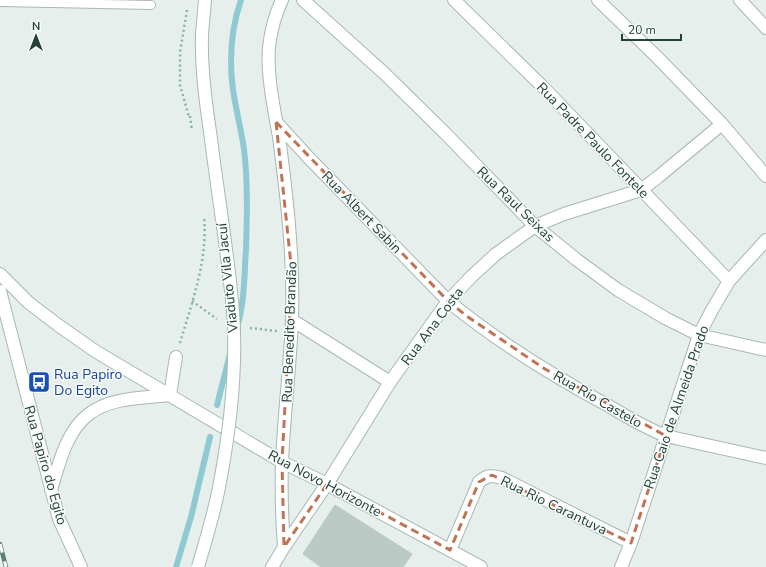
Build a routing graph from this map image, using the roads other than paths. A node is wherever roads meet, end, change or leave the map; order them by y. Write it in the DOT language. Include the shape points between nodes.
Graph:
graph roads {
  1 [pos="206,0"];
  2 [pos="282,0"];
  3 [pos="303,0"];
  4 [pos="454,0"];
  5 [pos="598,0"];
  6 [pos="740,0"];
  7 [pos="0,2"];
  8 [pos="151,5"];
  9 [pos="766,28"];
  10 [pos="276,122"];
  11 [pos="722,124"];
  12 [pos="766,176"];
  13 [pos="640,190"];
  14 [pos="535,226"];
  15 [pos="766,240"];
  16 [pos="0,274"];
  17 [pos="729,281"];
  18 [pos="0,291"];
  19 [pos="448,301"];
  20 [pos="292,320"];
  21 [pos="699,335"];
  22 [pos="766,350"];
  23 [pos="176,356"];
  24 [pos="390,382"];
  25 [pos="170,395"];
  26 [pos="666,436"];
  27 [pos="766,458"];
  28 [pos="282,462"];
  29 [pos="328,484"];
  30 [pos="51,491"];
  31 [pos="631,543"];
  32 [pos="284,547"];
  33 [pos="450,550"];
  34 [pos="81,567"];
  35 [pos="198,567"];
  36 [pos="272,567"];
  37 [pos="481,567"];
  38 [pos="621,567"];
  1 -- 35 [label="street, Viaduto Vila Jacuí, bridge" via="202,34 205,95 233,312 233,372 220,482"];
  2 -- 10 [label="street, Rua Benedito Brandão" via="275,16 270,42 269,68"];
  3 -- 14 [label="street, Rua Raul Seixas" via="385,74"];
  4 -- 13 [label="street, Rua Padre Paulo Fontele" via="543,87"];
  5 -- 11 [label="street"];
  6 -- 9 [label="street"];
  7 -- 8 [label="lane"];
  10 -- 19 [label="street, Rua Albert Sabin"];
  10 -- 20 [label="street, Rua Benedito Brandão" via="290,230"];
  11 -- 12 [label="street"];
  11 -- 13 [label="street, Rua Ana Costa"];
  13 -- 14 [label="street, Rua Ana Costa"];
  13 -- 17 [label="street, Rua Padre Paulo Fontele"];
  14 -- 19 [label="street, Rua Ana Costa" via="496,254"];
  14 -- 21 [label="street, Rua Raul Seixas" via="618,290"];
  15 -- 17 [label="street, Rua Caio de Almeida Prado"];
  16 -- 25 [label="street, Rua Novo Horizonte" via="29,303 58,325 95,351"];
  17 -- 21 [label="street, Rua Caio de Almeida Prado"];
  18 -- 30 [label="street, Rua Papiro do Egito"];
  19 -- 24 [label="street, Rua Ana Costa"];
  19 -- 26 [label="street, Rua Rio Castelo" via="545,369 591,397"];
  20 -- 24 [label="street"];
  20 -- 28 [label="street, Rua Benedito Brandão"];
  21 -- 22 [label="street, Rua Raul Seixas"];
  21 -- 26 [label="street, Rua Caio de Almeida Prado"];
  23 -- 25 [label="street"];
  24 -- 29 [label="street, Rua Ana Costa"];
  25 -- 28 [label="street, Rua Novo Horizonte"];
  25 -- 30 [label="street" via="114,403 89,414 72,435"];
  26 -- 27 [label="street, Rua Rio Castelo"];
  26 -- 31 [label="street, Rua Caio de Almeida Prado"];
  28 -- 29 [label="street, Rua Novo Horizonte"];
  28 -- 32 [label="street, Rua Benedito Brandão"];
  29 -- 32 [label="street, Rua Ana Costa"];
  29 -- 33 [label="street, Rua Novo Horizonte"];
  30 -- 34 [label="street, Rua Papiro do Egito" via="59,519"];
  31 -- 33 [label="street, Rua Rio Carantuva" via="492,475 485,476 479,482"];
  31 -- 38 [label="street, Rua Caio de Almeida Prado"];
  32 -- 36 [label="street, Rua Ana Costa"];
  33 -- 37 [label="street, Rua Novo Horizonte"];
}
